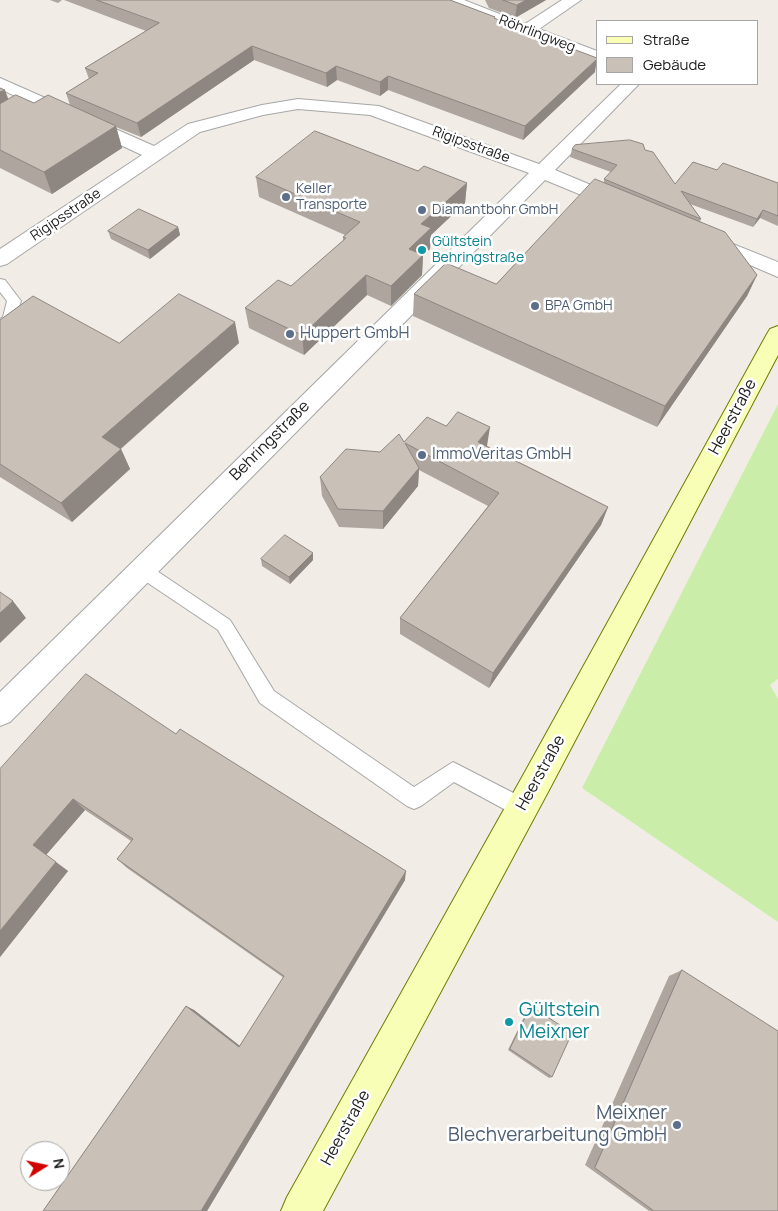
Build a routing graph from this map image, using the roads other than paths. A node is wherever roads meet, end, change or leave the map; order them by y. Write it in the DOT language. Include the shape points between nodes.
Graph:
graph roads {
  1 [pos="450,0"];
  2 [pos="573,0"];
  3 [pos="526,30"];
  4 [pos="596,57"];
  5 [pos="0,84"];
  6 [pos="629,85"];
  7 [pos="156,154"];
  8 [pos="541,170"];
  9 [pos="641,212"];
  10 [pos="696,235"];
  11 [pos="0,259"];
  12 [pos="778,270"];
  13 [pos="0,283"];
  14 [pos="0,326"];
  15 [pos="778,334"];
  16 [pos="142,570"];
  17 [pos="0,712"];
  18 [pos="522,808"];
  19 [pos="301,1211"];
  1 -- 3 [label="street, Röhrlingweg"];
  2 -- 3 [label="street"];
  3 -- 4 [label="street, Röhrlingweg"];
  5 -- 7 [label="street" via="36,104"];
  6 -- 8 [label="street"];
  7 -- 8 [label="street, Rigipsstraße" via="194,128 298,104 374,110"];
  7 -- 11 [label="street, Rigipsstraße"];
  8 -- 9 [label="street, Rigipsstraße"];
  8 -- 16 [label="street, Behringstraße"];
  10 -- 12 [label="street"];
  13 -- 14 [label="lane" via="14,301 9,319"];
  15 -- 18 [label="street, Heerstraße"];
  16 -- 17 [label="street, Behringstraße"];
  16 -- 18 [label="lane" via="224,625 267,697 414,799 453,771"];
  18 -- 19 [label="street, Heerstraße"];
}
